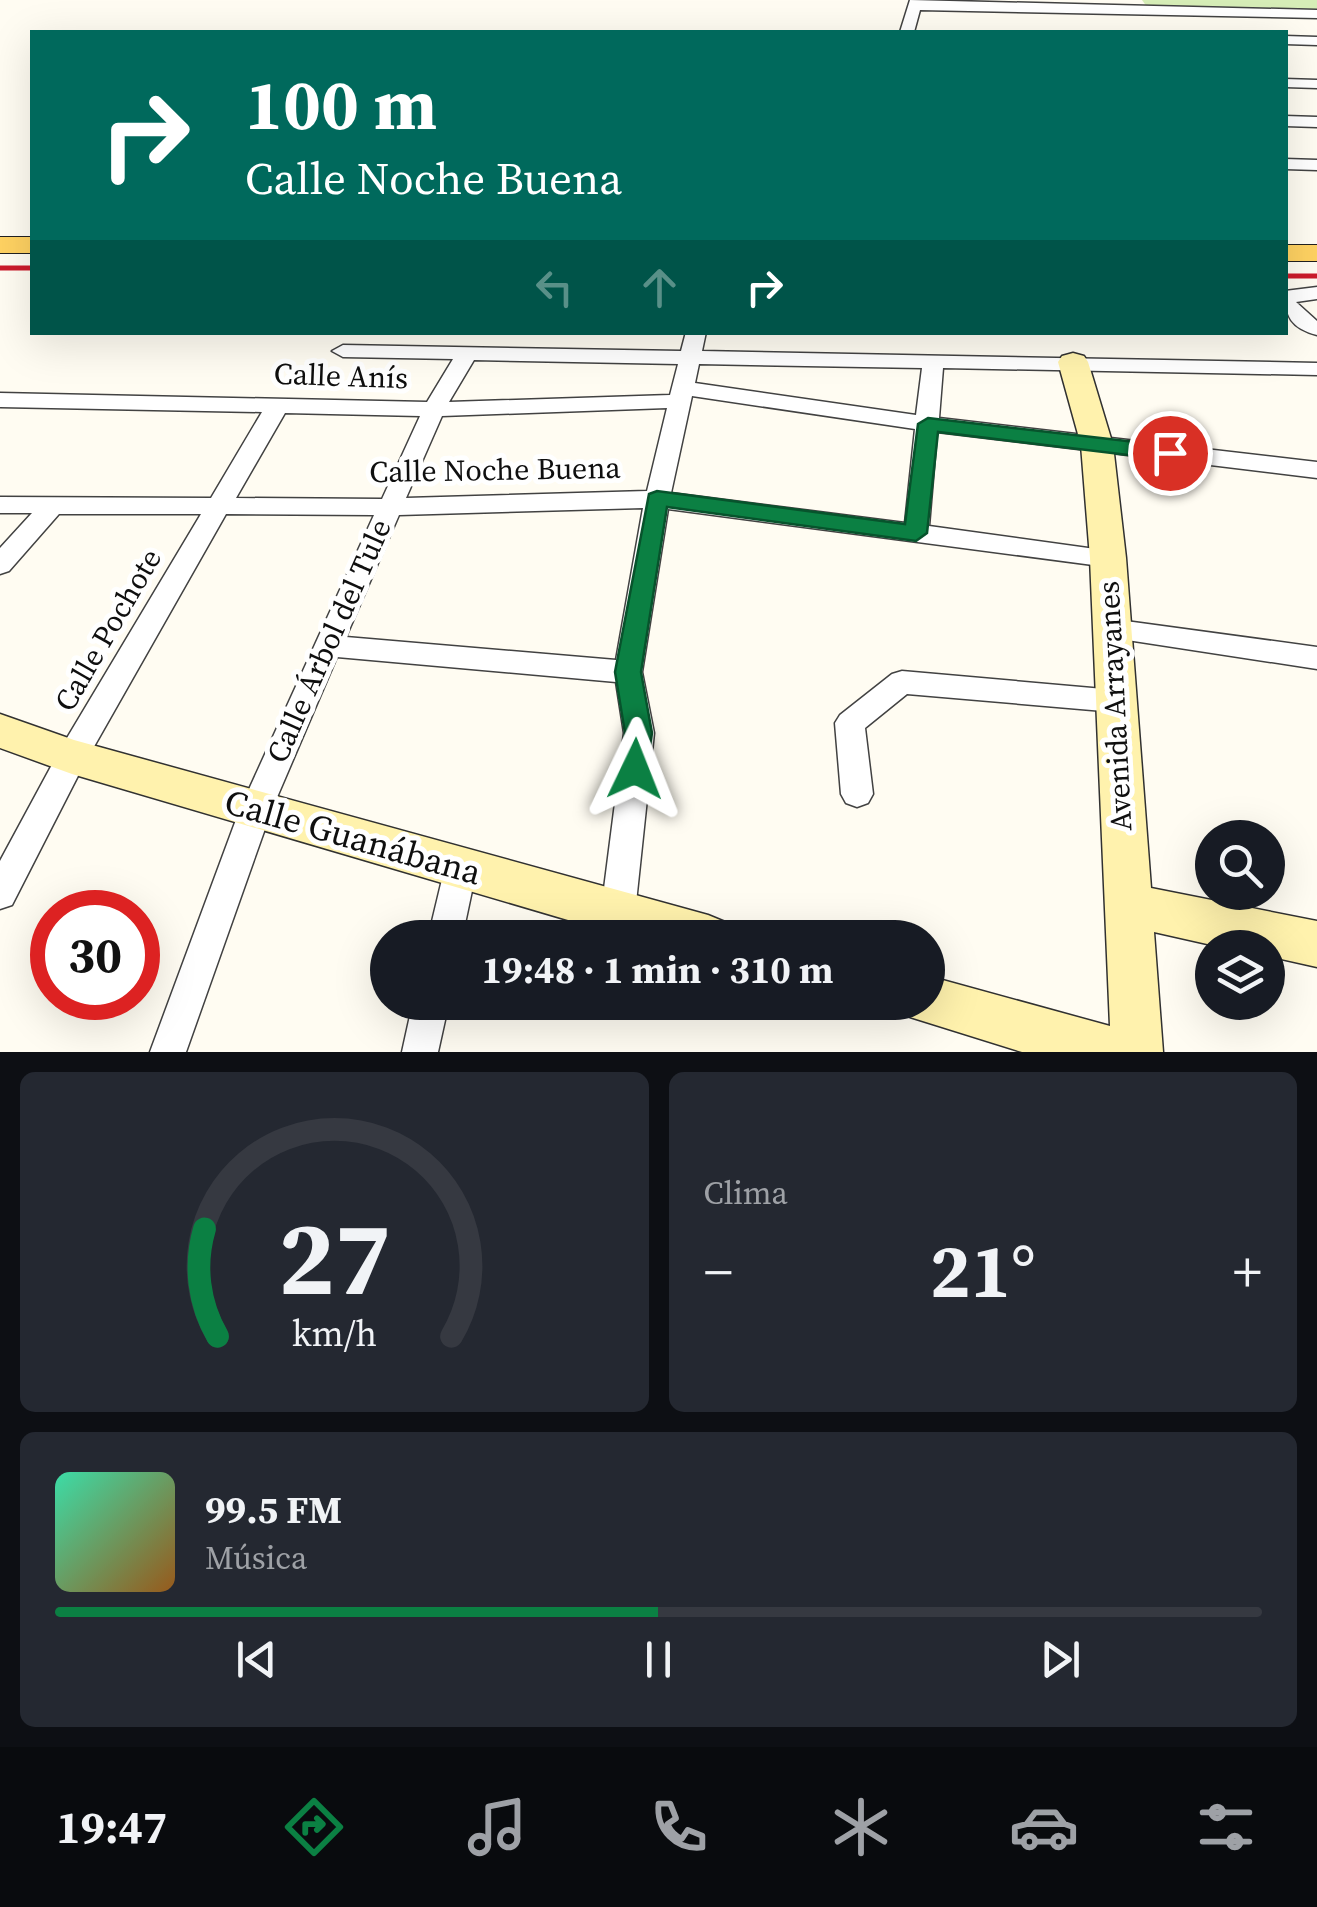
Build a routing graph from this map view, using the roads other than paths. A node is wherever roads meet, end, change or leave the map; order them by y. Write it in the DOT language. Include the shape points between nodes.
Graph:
graph roads {
  1 [pos="916,3"];
  2 [pos="1136,5"];
  3 [pos="1317,14"];
  4 [pos="909,30"];
  5 [pos="1152,30"];
  6 [pos="1288,40"];
  7 [pos="1317,41"];
  8 [pos="1288,69"];
  9 [pos="1317,70"];
  10 [pos="1288,83"];
  11 [pos="1317,84"];
  12 [pos="1288,121"];
  13 [pos="1317,122"];
  14 [pos="1288,164"];
  15 [pos="1317,165"];
  16 [pos="0,245"];
  17 [pos="30,245"];
  18 [pos="1288,253"];
  19 [pos="1317,253"];
  20 [pos="1316,295"];
  21 [pos="1288,299"];
  22 [pos="1288,303"];
  23 [pos="1317,329"];
  24 [pos="694,345"];
  25 [pos="343,351"];
  26 [pos="468,352"];
  27 [pos="933,360"];
  28 [pos="1074,362"];
  29 [pos="1317,368"];
  30 [pos="681,395"];
  31 [pos="0,400"];
  32 [pos="278,403"];
  33 [pos="434,409"];
  34 [pos="928,424"];
  35 [pos="1096,445"];
  36 [pos="1317,470"];
  37 [pos="657,499"];
  38 [pos="0,505"];
  39 [pos="53,505"];
  40 [pos="220,505"];
  41 [pos="388,507"];
  42 [pos="916,533"];
  43 [pos="1108,558"];
  44 [pos="0,565"];
  45 [pos="1111,629"];
  46 [pos="328,646"];
  47 [pos="1317,658"];
  48 [pos="628,672"];
  49 [pos="1115,701"];
  50 [pos="0,732"];
  51 [pos="72,757"];
  52 [pos="857,794"];
  53 [pos="256,809"];
  54 [pos="461,867"];
  55 [pos="0,894"];
  56 [pos="1126,905"];
  57 [pos="618,912"];
  58 [pos="449,920"];
  59 [pos="646,920"];
  60 [pos="1317,944"];
  61 [pos="945,1005"];
  62 [pos="427,1020"];
  63 [pos="168,1052"];
  64 [pos="420,1052"];
  65 [pos="1110,1052"];
  66 [pos="1137,1052"];
  1 -- 2 [label="street"];
  1 -- 4 [label="street"];
  2 -- 3 [label="street"];
  2 -- 5 [label="street"];
  6 -- 7 [label="street"];
  8 -- 9 [label="street"];
  10 -- 11 [label="street"];
  12 -- 13 [label="street"];
  14 -- 15 [label="street"];
  16 -- 17 [label="main road"];
  18 -- 19 [label="main road"];
  20 -- 21 [label="street"];
  22 -- 23 [label="street" via="1301,322"];
  24 -- 26 [label="street"];
  24 -- 27 [label="street"];
  24 -- 30 [label="street"];
  25 -- 26 [label="street"];
  26 -- 33 [label="street, Calle Árbol del Tule"];
  27 -- 28 [label="street"];
  27 -- 34 [label="street"];
  28 -- 29 [label="street"];
  28 -- 35 [label="main road, Avenida Arrayanes"];
  30 -- 33 [label="street, Calle Anís"];
  30 -- 34 [label="street, Calle Anís"];
  30 -- 37 [label="street"];
  31 -- 32 [label="street, Calle Anís"];
  32 -- 33 [label="street, Calle Anís"];
  32 -- 40 [label="street, Calle Pochote"];
  33 -- 41 [label="street, Calle Árbol del Tule"];
  34 -- 35 [label="street, Calle Anís"];
  34 -- 42 [label="street"];
  35 -- 36 [label="street, Calle Anís"];
  35 -- 43 [label="main road, Avenida Arrayanes"];
  37 -- 41 [label="street, Calle Noche Buena"];
  37 -- 42 [label="street, Calle Noche Buena"];
  37 -- 48 [label="street"];
  38 -- 39 [label="street, Calle Noche Buena"];
  39 -- 40 [label="street, Calle Noche Buena"];
  39 -- 44 [label="street"];
  40 -- 41 [label="street, Calle Noche Buena"];
  40 -- 51 [label="street, Calle Pochote"];
  41 -- 46 [label="street, Calle Árbol del Tule"];
  42 -- 43 [label="street, Calle Noche Buena"];
  43 -- 45 [label="main road, Avenida Arrayanes"];
  45 -- 47 [label="street"];
  45 -- 49 [label="main road, Avenida Arrayanes"];
  46 -- 48 [label="street"];
  46 -- 53 [label="street, Calle Árbol del Tule"];
  48 -- 57 [label="street" via="639,733"];
  49 -- 52 [label="street" via="902,682 850,724"];
  49 -- 56 [label="main road, Avenida Arrayanes"];
  50 -- 51 [label="main road, Calle Guanábana"];
  51 -- 53 [label="main road, Calle Guanábana"];
  51 -- 55 [label="street, Calle Pochote"];
  53 -- 54 [label="main road, Calle Guanábana"];
  53 -- 63 [label="street, Calle Árbol del Tule"];
  54 -- 57 [label="main road, Calle Guanábana"];
  54 -- 58 [label="street"];
  56 -- 60 [label="main road"];
  56 -- 66 [label="main road, Avenida Arrayanes"];
  57 -- 59 [label="main road, Calle Guanábana"];
  61 -- 65 [label="main road"];
  62 -- 64 [label="street"];
}
